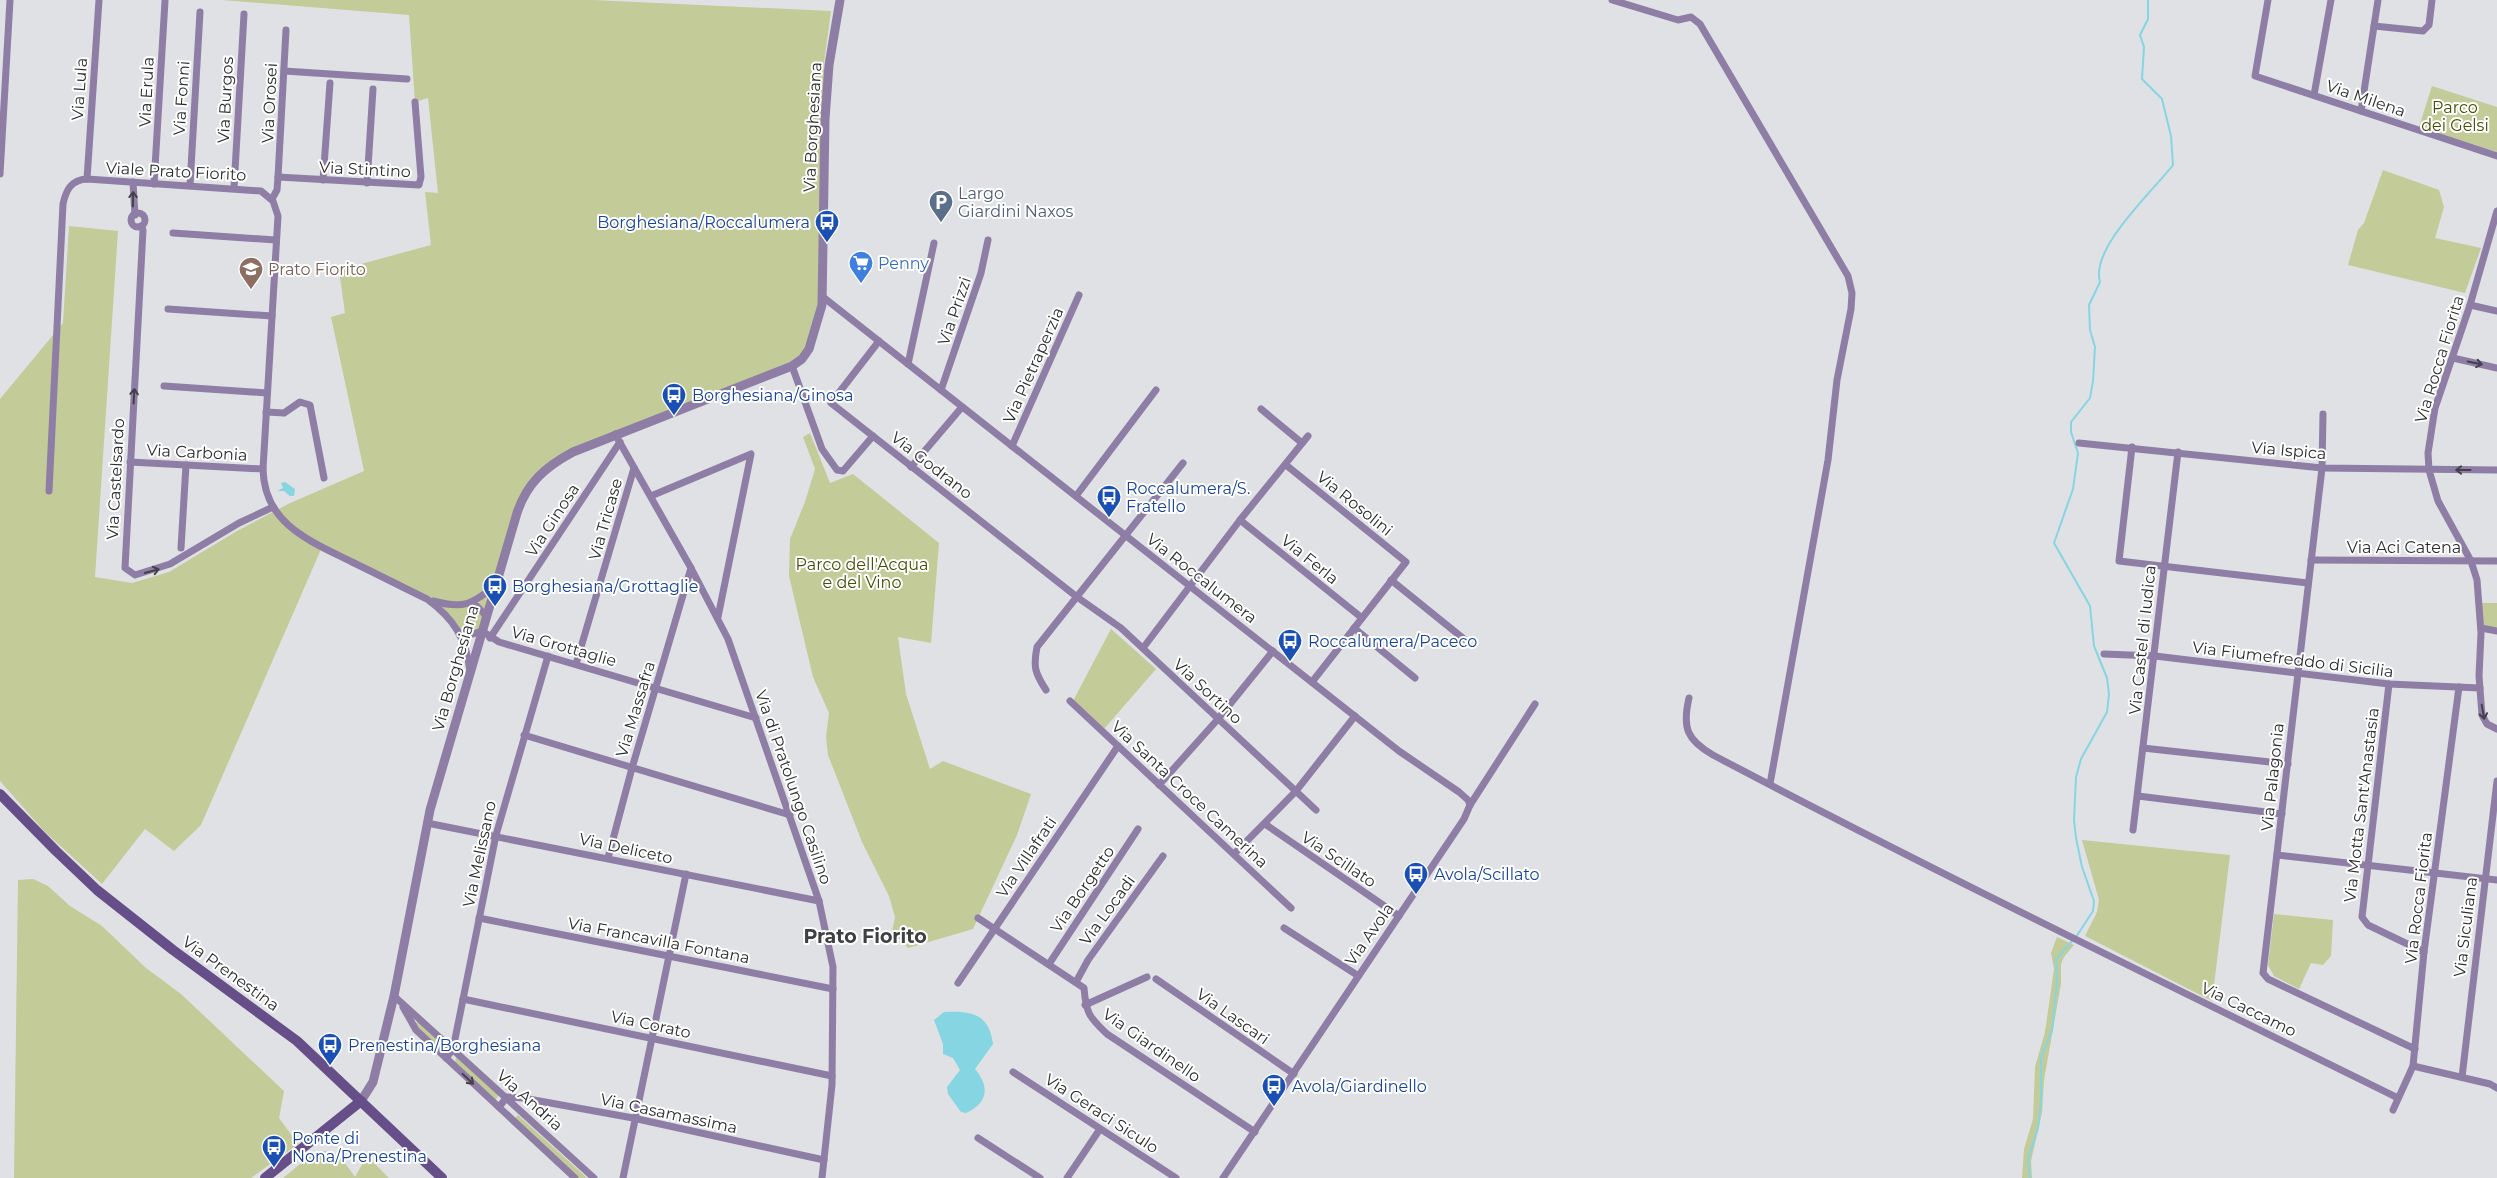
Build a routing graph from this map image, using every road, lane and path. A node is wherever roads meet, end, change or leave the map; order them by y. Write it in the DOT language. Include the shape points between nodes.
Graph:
graph roads {
  1 [pos="10,0"];
  2 [pos="99,0"];
  3 [pos="840,0"];
  4 [pos="1612,0"];
  5 [pos="2268,0"];
  6 [pos="2331,0"];
  7 [pos="2378,0"];
  8 [pos="2432,0"];
  9 [pos="165,1"];
  10 [pos="200,12"];
  11 [pos="244,14"];
  12 [pos="2374,26"];
  13 [pos="286,30"];
  14 [pos="284,71"];
  15 [pos="407,79"];
  16 [pos="330,83"];
  17 [pos="373,89"];
  18 [pos="2314,94"];
  19 [pos="415,102"];
  20 [pos="2361,111"];
  21 [pos="2497,156"];
  22 [pos="0,174"];
  23 [pos="278,177"];
  24 [pos="87,179"];
  25 [pos="323,180"];
  26 [pos="133,182"];
  27 [pos="367,183"];
  28 [pos="154,184"];
  29 [pos="190,185"];
  30 [pos="234,188"];
  31 [pos="272,199"];
  32 [pos="2497,210"];
  33 [pos="173,233"];
  34 [pos="276,240"];
  35 [pos="988,240"];
  36 [pos="934,243"];
  37 [pos="1079,295"];
  38 [pos="823,296"];
  39 [pos="2470,305"];
  40 [pos="168,309"];
  41 [pos="2497,311"];
  42 [pos="272,316"];
  43 [pos="879,341"];
  44 [pos="2453,358"];
  45 [pos="908,364"];
  46 [pos="792,366"];
  47 [pos="2497,368"];
  48 [pos="164,386"];
  49 [pos="941,390"];
  50 [pos="1156,390"];
  51 [pos="267,393"];
  52 [pos="962,407"];
  53 [pos="1261,410"];
  54 [pos="266,412"];
  55 [pos="2323,414"];
  56 [pos="873,436"];
  57 [pos="1308,436"];
  58 [pos="617,438"];
  59 [pos="1302,443"];
  60 [pos="2079,443"];
  61 [pos="1012,446"];
  62 [pos="2132,447"];
  63 [pos="2178,452"];
  64 [pos="130,462"];
  65 [pos="1183,463"];
  66 [pos="186,465"];
  67 [pos="1286,465"];
  68 [pos="911,467"];
  69 [pos="634,468"];
  70 [pos="2322,468"];
  71 [pos="263,469"];
  72 [pos="2429,470"];
  73 [pos="2497,470"];
  74 [pos="324,478"];
  75 [pos="49,491"];
  76 [pos="650,496"];
  77 [pos="1076,496"];
  78 [pos="273,508"];
  79 [pos="1240,520"];
  80 [pos="1125,535"];
  81 [pos="181,548"];
  82 [pos="2311,560"];
  83 [pos="2471,561"];
  84 [pos="2497,561"];
  85 [pos="2164,565"];
  86 [pos="691,568"];
  87 [pos="1391,580"];
  88 [pos="2308,583"];
  89 [pos="495,586"];
  90 [pos="1190,586"];
  91 [pos="1077,597"];
  92 [pos="428,599"];
  93 [pos="470,604"];
  94 [pos="486,616"];
  95 [pos="718,618"];
  96 [pos="1362,618"];
  97 [pos="1354,628"];
  98 [pos="2481,628"];
  99 [pos="482,631"];
  100 [pos="2497,631"];
  101 [pos="460,633"];
  102 [pos="490,638"];
  103 [pos="1464,639"];
  104 [pos="1143,648"];
  105 [pos="1272,651"];
  106 [pos="2104,654"];
  107 [pos="548,656"];
  108 [pos="2155,656"];
  109 [pos="576,664"];
  110 [pos="470,671"];
  111 [pos="2297,674"];
  112 [pos="1415,678"];
  113 [pos="1312,682"];
  114 [pos="2389,684"];
  115 [pos="656,687"];
  116 [pos="2459,687"];
  117 [pos="2480,688"];
  118 [pos="1046,690"];
  119 [pos="1689,698"];
  120 [pos="1070,701"];
  121 [pos="1536,704"];
  122 [pos="1355,716"];
  123 [pos="756,718"];
  124 [pos="1218,719"];
  125 [pos="2497,729"];
  126 [pos="524,735"];
  127 [pos="1118,746"];
  128 [pos="2144,748"];
  129 [pos="2288,764"];
  130 [pos="632,768"];
  131 [pos="2497,781"];
  132 [pos="1159,784"];
  133 [pos="1770,784"];
  134 [pos="1296,791"];
  135 [pos="0,794"];
  136 [pos="2138,796"];
  137 [pos="1470,805"];
  138 [pos="1316,810"];
  139 [pos="2282,814"];
  140 [pos="790,815"];
  141 [pos="427,823"];
  142 [pos="1265,824"];
  143 [pos="1138,830"];
  144 [pos="2133,830"];
  145 [pos="496,835"];
  146 [pos="1234,854"];
  147 [pos="2277,855"];
  148 [pos="1163,856"];
  149 [pos="608,858"];
  150 [pos="2369,865"];
  151 [pos="686,874"];
  152 [pos="2434,874"];
  153 [pos="2485,878"];
  154 [pos="2497,880"];
  155 [pos="819,901"];
  156 [pos="1291,908"];
  157 [pos="1399,916"];
  158 [pos="479,918"];
  159 [pos="978,918"];
  160 [pos="994,928"];
  161 [pos="1284,928"];
  162 [pos="2424,952"];
  163 [pos="668,956"];
  164 [pos="1049,964"];
  165 [pos="1357,975"];
  166 [pos="1147,977"];
  167 [pos="1156,980"];
  168 [pos="1076,982"];
  169 [pos="958,983"];
  170 [pos="832,989"];
  171 [pos="394,996"];
  172 [pos="464,999"];
  173 [pos="402,1004"];
  174 [pos="1085,1005"];
  175 [pos="651,1038"];
  176 [pos="453,1049"];
  177 [pos="2415,1049"];
  178 [pos="446,1058"];
  179 [pos="2413,1066"];
  180 [pos="1013,1072"];
  181 [pos="1294,1074"];
  182 [pos="832,1076"];
  183 [pos="2462,1077"];
  184 [pos="2497,1088"];
  185 [pos="507,1098"];
  186 [pos="2398,1098"];
  187 [pos="361,1101"];
  188 [pos="499,1108"];
  189 [pos="2393,1110"];
  190 [pos="633,1118"];
  191 [pos="1100,1129"];
  192 [pos="1255,1132"];
  193 [pos="978,1138"];
  194 [pos="824,1160"];
  195 [pos="265,1178"];
  196 [pos="442,1178"];
  197 [pos="575,1178"];
  198 [pos="594,1178"];
  199 [pos="623,1178"];
  200 [pos="822,1178"];
  201 [pos="1040,1178"];
  202 [pos="1067,1178"];
  203 [pos="1176,1178"];
  204 [pos="1223,1178"];
  1 -- 22 [label="street"];
  2 -- 24 [label="street, Via Lula"];
  3 -- 38 [label="street, Via Borghesiana" via="826,105"];
  4 -- 133 [label="street" via="1678,20 1691,17 1700,24 1848,276 1852,293 1828,460"];
  5 -- 18 [label="street, Via Milena" via="2255,76"];
  6 -- 18 [label="street"];
  7 -- 12 [label="street"];
  8 -- 12 [label="street" via="2429,25 2423,31"];
  9 -- 28 [label="street, Via Erula"];
  10 -- 29 [label="street, Via Fonni"];
  11 -- 30 [label="street, Via Burgos"];
  12 -- 20 [label="street"];
  13 -- 14 [label="street, Via Orosei"];
  14 -- 15 [label="street"];
  14 -- 23 [label="street, Via Orosei"];
  16 -- 25 [label="street"];
  17 -- 27 [label="street"];
  18 -- 20 [label="street, Via Milena"];
  19 -- 27 [label="street, Via Stintino" via="421,182 415,186"];
  20 -- 21 [label="street, Via Milena"];
  23 -- 25 [label="street, Via Stintino"];
  23 -- 31 [label="street"];
  24 -- 26 [label="street, Viale Prato Fiorito"];
  24 -- 75 [label="street, Viale Prato Fiorito" via="71,185 63,204"];
  25 -- 27 [label="street, Via Stintino"];
  26 -- 28 [label="street, Viale Prato Fiorito"];
  64 -- 26 [label="street, Via Castelsardo, one-way" via="141,226 144,222 140,214 134,215"];
  28 -- 29 [label="street, Viale Prato Fiorito"];
  29 -- 30 [label="street, Viale Prato Fiorito"];
  30 -- 31 [label="street, Viale Prato Fiorito" via="256,189"];
  31 -- 34 [label="street" via="278,214"];
  32 -- 39 [label="street, Via Rocca Fiorita"];
  33 -- 34 [label="street"];
  34 -- 42 [label="street"];
  35 -- 49 [label="street, Via Prizzi" via="982,274"];
  36 -- 45 [label="street"];
  37 -- 61 [label="street, Via Pietraperzia"];
  38 -- 43 [label="street, Via Roccalumera"];
  38 -- 46 [label="street, Via Borghesiana" via="812,344"];
  39 -- 41 [label="street"];
  39 -- 44 [label="street, Via Rocca Fiorita"];
  40 -- 42 [label="street"];
  42 -- 51 [label="street"];
  43 -- 45 [label="street, Via Roccalumera"];
  43 -- 56 [label="street, Via Godrano" via="832,402"];
  44 -- 47 [label="street, one-way"];
  44 -- 72 [label="street, Via Rocca Fiorita" via="2433,420 2428,448"];
  45 -- 49 [label="street, Via Roccalumera"];
  46 -- 56 [label="street" via="822,449 837,470 843,471 848,467"];
  46 -- 58 [label="street, Via Borghesiana"];
  48 -- 51 [label="street"];
  49 -- 52 [label="street, Via Roccalumera"];
  50 -- 77 [label="street"];
  51 -- 54 [label="street"];
  52 -- 61 [label="street, Via Roccalumera"];
  52 -- 68 [label="street"];
  53 -- 59 [label="street"];
  54 -- 71 [label="street"];
  54 -- 74 [label="street" via="284,413 295,403 309,403"];
  55 -- 70 [label="street, Via Palagonia"];
  56 -- 68 [label="street, Via Godrano"];
  57 -- 59 [label="street"];
  58 -- 69 [label="street, Via di Pratolungo Casilino"];
  58 -- 89 [label="street, Via Borghesiana" via="563,457 535,479 519,507"];
  58 -- 102 [label="street, Via Ginosa"];
  59 -- 67 [label="street"];
  60 -- 62 [label="street, Via Ispica"];
  61 -- 77 [label="street, Via Roccalumera"];
  62 -- 63 [label="street, Via Ispica"];
  62 -- 85 [label="street" via="2118,560"];
  63 -- 70 [label="street, Via Ispica"];
  63 -- 85 [label="street, Via Castel di Iudica"];
  64 -- 66 [label="street, Via Carbonia"];
  64 -- 78 [label="street, Via Castelsardo, one-way" via="124,563 132,574 170,564 239,523"];
  65 -- 80 [label="street"];
  66 -- 71 [label="street, Via Carbonia"];
  66 -- 81 [label="street"];
  67 -- 79 [label="street"];
  67 -- 87 [label="street, Via Rosolini" via="1406,562"];
  68 -- 91 [label="street, Via Godrano"];
  69 -- 76 [label="street, Via di Pratolungo Casilino"];
  69 -- 109 [label="street, Via Tricase"];
  70 -- 72 [label="street, Via Ispica"];
  70 -- 82 [label="street, Via Palagonia"];
  71 -- 78 [label="street" via="265,488"];
  73 -- 72 [label="street, Via Ispica, one-way"];
  72 -- 83 [label="street, Via Rocca Fiorita" via="2438,501"];
  76 -- 86 [label="street, Via di Pratolungo Casilino"];
  76 -- 95 [label="street" via="751,454"];
  77 -- 80 [label="street, Via Roccalumera"];
  78 -- 92 [label="street" via="303,536"];
  79 -- 90 [label="street"];
  79 -- 96 [label="street, Via Ferla"];
  80 -- 90 [label="street, Via Roccalumera"];
  80 -- 91 [label="street"];
  82 -- 83 [label="street, Via Aci Catena"];
  82 -- 88 [label="street, Via Palagonia"];
  83 -- 84 [label="street, Via Aci Catena"];
  83 -- 98 [label="street, Via Rocca Fiorita" via="2479,590"];
  85 -- 88 [label="street"];
  85 -- 108 [label="street, Via Castel di Iudica"];
  86 -- 95 [label="street, Via di Pratolungo Casilino"];
  86 -- 115 [label="street, Via Massafra"];
  87 -- 96 [label="street"];
  87 -- 103 [label="street"];
  88 -- 111 [label="street, Via Palagonia"];
  89 -- 93 [label="street"];
  89 -- 94 [label="street, Via Borghesiana"];
  90 -- 104 [label="street"];
  90 -- 105 [label="street, Via Roccalumera"];
  91 -- 104 [label="street, Via Sortino" via="1106,616"];
  91 -- 118 [label="street" via="1037,646 1034,663"];
  92 -- 93 [label="street" via="455,606"];
  92 -- 101 [label="street" via="448,616"];
  93 -- 94 [label="street" via="477,606"];
  94 -- 99 [label="street, Via Borghesiana"];
  95 -- 123 [label="street, Via di Pratolungo Casilino"];
  96 -- 97 [label="street"];
  97 -- 112 [label="street"];
  97 -- 113 [label="street"];
  98 -- 100 [label="street"];
  98 -- 117 [label="street, Via Rocca Fiorita"];
  99 -- 101 [label="street"];
  99 -- 102 [label="street, Via Grottaglie"];
  99 -- 110 [label="street, Via Borghesiana"];
  101 -- 110 [label="street"];
  102 -- 107 [label="street, Via Grottaglie"];
  104 -- 124 [label="street, Via Sortino"];
  105 -- 113 [label="street, Via Roccalumera"];
  105 -- 124 [label="street"];
  106 -- 108 [label="street, Via Fiumefreddo di Sicilia"];
  107 -- 109 [label="street, Via Grottaglie"];
  107 -- 126 [label="street, Via Melissano"];
  108 -- 111 [label="street, Via Fiumefreddo di Sicilia"];
  108 -- 128 [label="street, Via Castel di Iudica"];
  109 -- 115 [label="street, Via Grottaglie"];
  110 -- 141 [label="street, Via Borghesiana"];
  111 -- 114 [label="street, Via Fiumefreddo di Sicilia"];
  111 -- 129 [label="street, Via Palagonia"];
  113 -- 122 [label="street, Via Roccalumera"];
  114 -- 116 [label="street, Via Fiumefreddo di Sicilia"];
  114 -- 150 [label="street, Via Motta Sant'Anastasia"];
  115 -- 123 [label="street, Via Grottaglie"];
  115 -- 130 [label="street, Via Massafra"];
  116 -- 117 [label="street, Via Fiumefreddo di Sicilia"];
  116 -- 152 [label="street, Via Rocca Fiorita"];
  117 -- 125 [label="street, Via Rocca Fiorita, one-way" via="2482,718 2488,726"];
  119 -- 133 [label="street, Via Caccamo" via="1688,735 1694,743"];
  120 -- 127 [label="street, Via Santa Croce Camerina"];
  121 -- 137 [label="street, Via Avola"];
  122 -- 134 [label="street"];
  122 -- 137 [label="street, Via Roccalumera" via="1459,792"];
  123 -- 140 [label="street, Via di Pratolungo Casilino"];
  124 -- 132 [label="street"];
  124 -- 134 [label="street, Via Sortino"];
  126 -- 130 [label="street"];
  126 -- 145 [label="street, Via Melissano"];
  127 -- 132 [label="street, Via Santa Croce Camerina"];
  127 -- 160 [label="street, Via Villafrati"];
  128 -- 129 [label="street"];
  128 -- 136 [label="street, Via Castel di Iudica"];
  129 -- 139 [label="street, Via Palagonia"];
  130 -- 140 [label="street"];
  130 -- 149 [label="street, Via Massafra"];
  131 -- 153 [label="street, Via Siculiana"];
  132 -- 146 [label="street, Via Santa Croce Camerina"];
  133 -- 186 [label="street, Via Caccamo" via="1919,862"];
  134 -- 138 [label="street, Via Sortino"];
  134 -- 142 [label="street"];
  135 -- 187 [label="main road, Via Prenestina" via="97,890 280,1027"];
  136 -- 139 [label="street"];
  136 -- 144 [label="street, Via Castel di Iudica"];
  137 -- 157 [label="street, Via Avola"];
  139 -- 147 [label="street, Via Palagonia"];
  140 -- 155 [label="street, Via di Pratolungo Casilino"];
  141 -- 145 [label="street, Via Deliceto"];
  141 -- 171 [label="street, Via Borghesiana"];
  142 -- 146 [label="street"];
  142 -- 157 [label="street, Via Scillato"];
  143 -- 164 [label="street, Via Borgetto"];
  145 -- 149 [label="street, Via Deliceto"];
  145 -- 158 [label="street, Via Melissano"];
  146 -- 156 [label="street, Via Santa Croce Camerina"];
  147 -- 150 [label="street"];
  147 -- 177 [label="street, Via Palagonia" via="2264,975"];
  148 -- 168 [label="street, Via Locadi" via="1088,960"];
  149 -- 151 [label="street, Via Deliceto"];
  150 -- 152 [label="street"];
  150 -- 162 [label="street, Via Motta Sant'Anastasia" via="2364,921"];
  151 -- 155 [label="street, Via Deliceto"];
  151 -- 163 [label="street"];
  152 -- 153 [label="street"];
  152 -- 162 [label="street, Via Rocca Fiorita"];
  153 -- 154 [label="street"];
  153 -- 183 [label="street, Via Siculiana"];
  155 -- 170 [label="street, Via di Pratolungo Casilino" via="832,957"];
  157 -- 165 [label="street, Via Avola"];
  158 -- 163 [label="street, Via Francavilla Fontana"];
  158 -- 172 [label="street, Via Melissano"];
  159 -- 160 [label="street"];
  160 -- 164 [label="street"];
  160 -- 169 [label="street, Via Villafrati"];
  161 -- 165 [label="street"];
  162 -- 177 [label="street, Via Rocca Fiorita"];
  163 -- 170 [label="street, Via Francavilla Fontana"];
  163 -- 175 [label="street"];
  164 -- 168 [label="street"];
  165 -- 181 [label="street, Via Avola"];
  166 -- 174 [label="street"];
  167 -- 181 [label="street, Via Lascari"];
  168 -- 174 [label="street, Via Giardinello" via="1084,988"];
  170 -- 182 [label="street, Via di Pratolungo Casilino"];
  171 -- 173 [label="street, Via Andria"];
  171 -- 187 [label="street, Via Borghesiana" via="373,1082"];
  172 -- 175 [label="street, Via Corato"];
  172 -- 176 [label="street, Via Melissano"];
  173 -- 176 [label="street, Via Andria"];
  173 -- 178 [label="street, Via Andria" via="413,1027"];
  174 -- 192 [label="street, Via Giardinello" via="1090,1018 1107,1034"];
  175 -- 182 [label="street, Via Corato"];
  175 -- 190 [label="street"];
  176 -- 178 [label="street, Via Melissano"];
  176 -- 185 [label="street, Via Andria"];
  177 -- 179 [label="street, Via Rocca Fiorita"];
  178 -- 188 [label="street, Via Andria, one-way"];
  179 -- 183 [label="street"];
  179 -- 186 [label="street, Via Rocca Fiorita"];
  180 -- 191 [label="street, Via Geraci Siculo"];
  181 -- 192 [label="street, Via Avola"];
  182 -- 194 [label="street, Via di Pratolungo Casilino"];
  183 -- 184 [label="street"];
  185 -- 188 [label="street"];
  185 -- 190 [label="street, Via Casamassima" via="523,1098"];
  185 -- 198 [label="street, Via Andria"];
  186 -- 189 [label="street, Via Rocca Fiorita"];
  187 -- 195 [label="main road"];
  187 -- 196 [label="main road, Via Prenestina"];
  188 -- 197 [label="street, Via Andria"];
  190 -- 194 [label="street, Via Casamassima"];
  190 -- 199 [label="street"];
  191 -- 202 [label="street"];
  191 -- 203 [label="street, Via Geraci Siculo"];
  192 -- 204 [label="street, Via Avola"];
  193 -- 201 [label="street"];
  194 -- 200 [label="street, Via di Pratolungo Casilino"];
}
